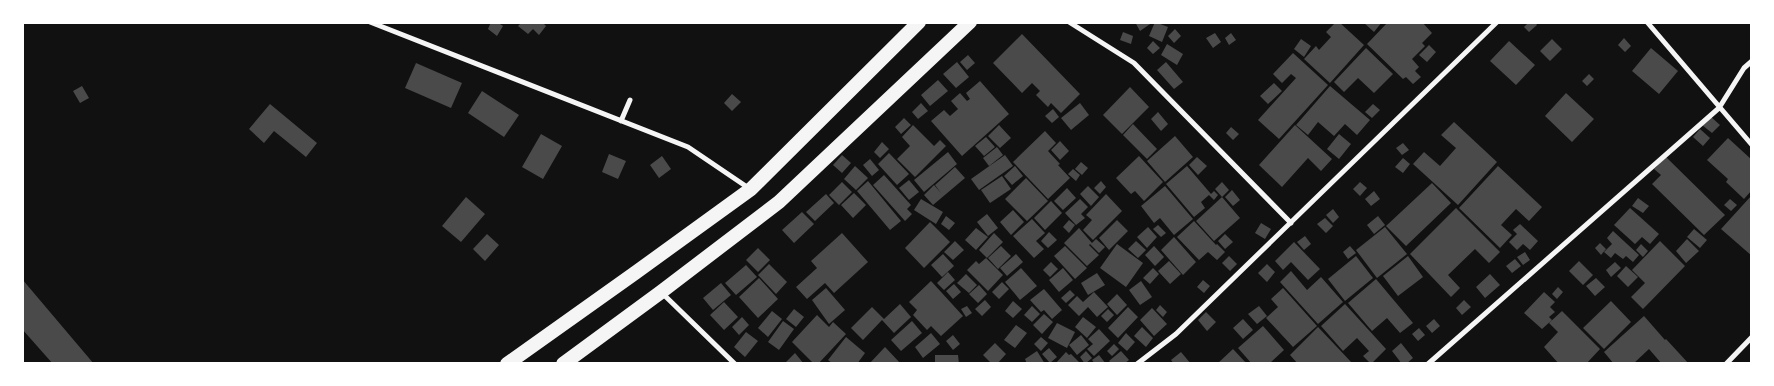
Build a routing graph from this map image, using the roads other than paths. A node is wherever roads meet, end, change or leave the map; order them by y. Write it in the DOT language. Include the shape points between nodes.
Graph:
graph roads {
  1 [pos="370,22"];
  2 [pos="919,22"];
  3 [pos="970,22"];
  4 [pos="1069,22"];
  5 [pos="1497,22"];
  6 [pos="1647,22"];
  7 [pos="1752,61"];
  8 [pos="630,100"];
  9 [pos="1719,108"];
  10 [pos="621,121"];
  11 [pos="1752,145"];
  12 [pos="751,189"];
  13 [pos="1291,223"];
  14 [pos="661,292"];
  15 [pos="1752,337"];
  16 [pos="507,364"];
  17 [pos="563,364"];
  18 [pos="736,364"];
  19 [pos="1137,364"];
  20 [pos="1428,364"];
  21 [pos="1726,364"];
  1 -- 10 [label="street"];
  2 -- 12 [label="highway"];
  3 -- 14 [label="highway" via="779,202"];
  4 -- 13 [label="street" via="1134,63"];
  5 -- 13 [label="street"];
  6 -- 9 [label="street"];
  7 -- 9 [label="street" via="1744,68"];
  8 -- 10 [label="street"];
  9 -- 11 [label="street"];
  9 -- 20 [label="street"];
  10 -- 12 [label="street" via="688,147"];
  12 -- 16 [label="highway"];
  13 -- 19 [label="street" via="1176,334"];
  14 -- 17 [label="highway"];
  14 -- 18 [label="street"];
  15 -- 21 [label="street"];
}
